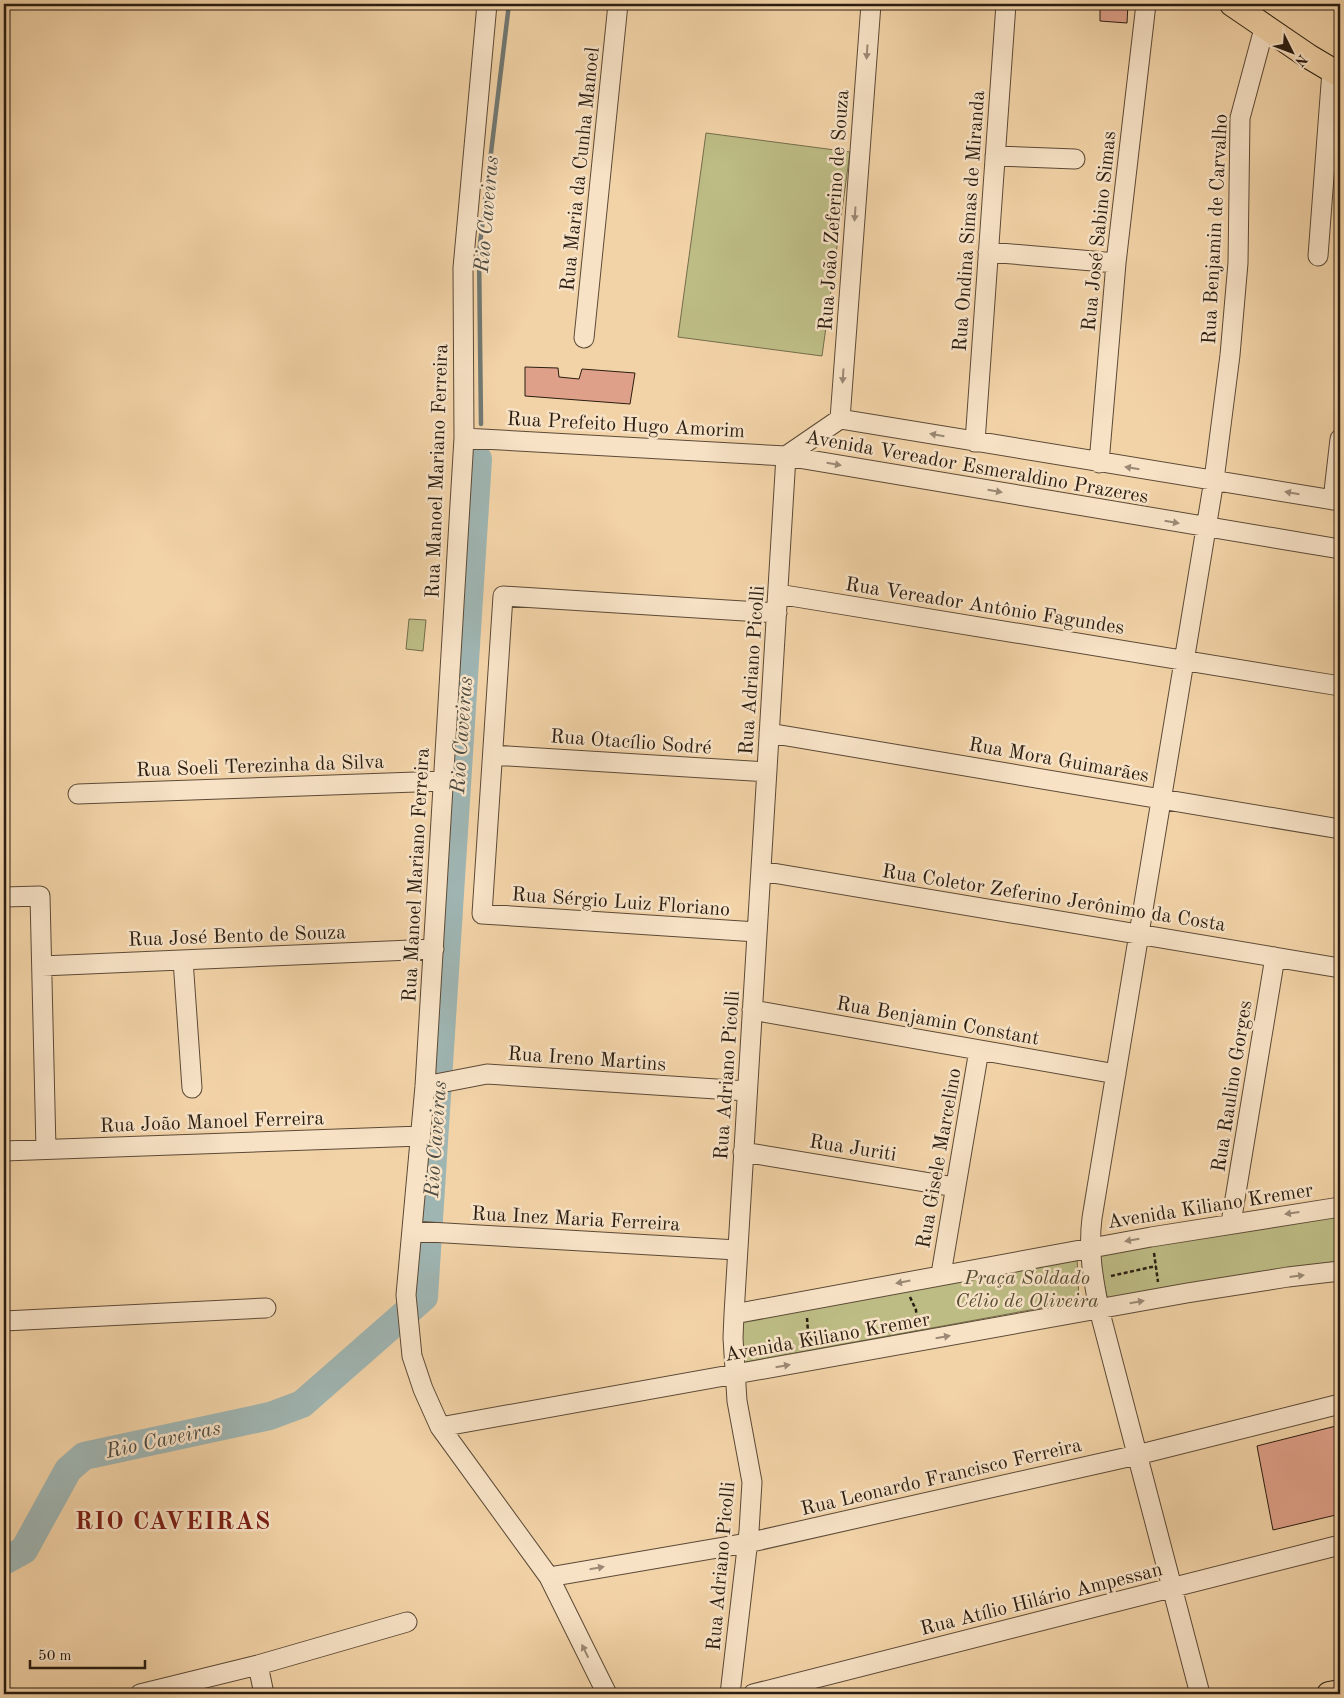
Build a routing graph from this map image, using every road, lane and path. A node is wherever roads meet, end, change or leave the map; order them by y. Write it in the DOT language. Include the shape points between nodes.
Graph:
graph roads {
  1 [pos="487,4"];
  2 [pos="618,4"];
  3 [pos="871,4"];
  4 [pos="1006,4"];
  5 [pos="1146,4"];
  6 [pos="1232,4"];
  7 [pos="1265,25"];
  8 [pos="1336,73"];
  9 [pos="995,156"];
  10 [pos="1075,159"];
  11 [pos="988,252"];
  12 [pos="1318,256"];
  13 [pos="1116,263"];
  14 [pos="584,338"];
  15 [pos="840,419"];
  16 [pos="464,438"];
  17 [pos="1340,439"];
  18 [pos="975,442"];
  19 [pos="786,456"];
  20 [pos="1099,463"];
  21 [pos="1214,480"];
  22 [pos="1336,500"];
  23 [pos="1206,527"];
  24 [pos="1340,549"];
  25 [pos="777,603"];
  26 [pos="1184,661"];
  27 [pos="1340,686"];
  28 [pos="769,733"];
  29 [pos="493,755"];
  30 [pos="767,772"];
  31 [pos="444,782"];
  32 [pos="78,794"];
  33 [pos="1162,799"];
  34 [pos="1340,829"];
  35 [pos="761,871"];
  36 [pos="4,897"];
  37 [pos="757,932"];
  38 [pos="1139,934"];
  39 [pos="434,949"];
  40 [pos="1275,957"];
  41 [pos="183,960"];
  42 [pos="42,966"];
  43 [pos="1340,968"];
  44 [pos="752,1010"];
  45 [pos="979,1050"];
  46 [pos="1116,1074"];
  47 [pos="427,1086"];
  48 [pos="192,1088"];
  49 [pos="747,1091"];
  50 [pos="421,1136"];
  51 [pos="46,1149"];
  52 [pos="4,1151"];
  53 [pos="744,1152"];
  54 [pos="956,1187"];
  55 [pos="1340,1207"];
  56 [pos="1231,1223"];
  57 [pos="415,1231"];
  58 [pos="1151,1237"];
  59 [pos="1090,1248"];
  60 [pos="738,1250"];
  61 [pos="1156,1266"];
  62 [pos="1340,1271"];
  63 [pos="941,1274"];
  64 [pos="1093,1280"];
  65 [pos="896,1283"];
  66 [pos="1160,1298"];
  67 [pos="809,1300"];
  68 [pos="266,1308"];
  69 [pos="1099,1309"];
  70 [pos="734,1314"];
  71 [pos="4,1320"];
  72 [pos="911,1343"];
  73 [pos="824,1359"];
  74 [pos="735,1375"];
  75 [pos="1340,1404"];
  76 [pos="440,1427"];
  77 [pos="1137,1455"];
  78 [pos="746,1543"];
  79 [pos="1340,1545"];
  80 [pos="549,1577"];
  81 [pos="1171,1588"];
  82 [pos="407,1622"];
  83 [pos="258,1665"];
  84 [pos="1340,1692"];
  85 [pos="140,1694"];
  86 [pos="264,1694"];
  87 [pos="607,1694"];
  88 [pos="730,1694"];
  89 [pos="753,1694"];
  90 [pos="1200,1694"];
  91 [pos="1329,1694"];
  1 -- 16 [label="street, Rua Manoel Mariano Ferreira" via="463,268"];
  2 -- 14 [label="street, Rua Maria da Cunha Manoel"];
  3 -- 15 [label="street, Rua João Zeferino de Souza, one-way"];
  4 -- 9 [label="street, Rua Ondina Simas de Miranda"];
  5 -- 13 [label="street, Rua José Sabino Simas"];
  6 -- 7 [label="main road"];
  7 -- 8 [label="main road"];
  7 -- 21 [label="street, Rua Benjamin de Carvalho" via="1240,118 1238,263"];
  8 -- 12 [label="street"];
  9 -- 10 [label="street"];
  9 -- 11 [label="street, Rua Ondina Simas de Miranda"];
  11 -- 13 [label="street"];
  11 -- 18 [label="street, Rua Ondina Simas de Miranda"];
  13 -- 20 [label="street, Rua José Sabino Simas"];
  18 -- 15 [label="street, Avenida Vereador Esmeraldino Prazeres, one-way"];
  15 -- 19 [label="street, Avenida Vereador Esmeraldino Prazeres"];
  16 -- 19 [label="street, Rua Prefeito Hugo Amorim"];
  16 -- 31 [label="street, Rua Manoel Mariano Ferreira"];
  17 -- 22 [label="street"];
  18 -- 20 [label="street, Avenida Vereador Esmeraldino Prazeres"];
  19 -- 23 [label="street, Avenida Vereador Esmeraldino Prazeres, one-way"];
  19 -- 25 [label="street, Rua Adriano Picolli"];
  21 -- 20 [label="street, Avenida Vereador Esmeraldino Prazeres, one-way"];
  22 -- 21 [label="street, Avenida Vereador Esmeraldino Prazeres, one-way"];
  21 -- 23 [label="street, Rua Benjamin de Carvalho"];
  23 -- 24 [label="street, Avenida Vereador Esmeraldino Prazeres"];
  23 -- 26 [label="street, Rua Benjamin de Carvalho"];
  25 -- 26 [label="street, Rua Vereador Antônio Fagundes"];
  25 -- 28 [label="street, Rua Adriano Picolli"];
  25 -- 29 [label="street, Rua Vereador Antônio Fagundes" via="503,596"];
  26 -- 27 [label="street, Rua Vereador Antônio Fagundes"];
  26 -- 33 [label="street, Rua Benjamin de Carvalho"];
  28 -- 30 [label="street, Rua Adriano Picolli"];
  28 -- 33 [label="street, Rua Mora Guimarães"];
  29 -- 30 [label="street, Rua Otacílio Sodré"];
  29 -- 37 [label="street, Rua Sérgio Luiz Floriano" via="482,914"];
  30 -- 35 [label="street, Rua Adriano Picolli"];
  31 -- 32 [label="street, Rua Soeli Terezinha da Silva"];
  31 -- 39 [label="street, Rua Manoel Mariano Ferreira"];
  33 -- 34 [label="street, Rua Mora Guimarães"];
  33 -- 38 [label="street, Rua Benjamin de Carvalho"];
  35 -- 37 [label="street, Rua Adriano Picolli"];
  35 -- 38 [label="street, Rua Coletor Zeferino Jerônimo da Costa"];
  36 -- 42 [label="street" via="40,896"];
  37 -- 44 [label="street, Rua Adriano Picolli"];
  38 -- 40 [label="street, Rua Coletor Zeferino Jerônimo da Costa"];
  38 -- 46 [label="street, Rua Benjamin de Carvalho"];
  39 -- 41 [label="street, Rua José Bento de Souza"];
  39 -- 47 [label="street, Rua Manoel Mariano Ferreira"];
  40 -- 43 [label="street, Rua Coletor Zeferino Jerônimo da Costa"];
  40 -- 56 [label="street, Rua Raulino Gorges"];
  41 -- 42 [label="street, Rua José Bento de Souza"];
  41 -- 48 [label="street"];
  42 -- 51 [label="street"];
  44 -- 45 [label="street, Rua Benjamin Constant"];
  44 -- 49 [label="street, Rua Adriano Picolli"];
  45 -- 46 [label="street, Rua Benjamin Constant"];
  45 -- 54 [label="street, Rua Gisele Marcelino"];
  46 -- 59 [label="street, Rua Benjamin de Carvalho"];
  47 -- 49 [label="street, Rua Ireno Martins" via="487,1074"];
  47 -- 50 [label="street, Rua Manoel Mariano Ferreira"];
  49 -- 53 [label="street, Rua Adriano Picolli"];
  50 -- 51 [label="street, Rua João Manoel Ferreira"];
  50 -- 57 [label="street, Rua Manoel Mariano Ferreira"];
  51 -- 52 [label="street, Rua João Manoel Ferreira"];
  53 -- 54 [label="street, Rua Juriti"];
  53 -- 60 [label="street, Rua Adriano Picolli"];
  54 -- 63 [label="street, Rua Gisele Marcelino"];
  55 -- 56 [label="street, Avenida Kiliano Kremer, one-way"];
  56 -- 58 [label="street, Avenida Kiliano Kremer"];
  57 -- 60 [label="street, Rua Inez Maria Ferreira"];
  57 -- 76 [label="street, Rua Manoel Mariano Ferreira" via="406,1295 410,1345 417,1373"];
  58 -- 59 [label="street, Avenida Kiliano Kremer, one-way"];
  58 -- 61 [label="path"];
  59 -- 63 [label="street, Avenida Kiliano Kremer"];
  59 -- 64 [label="street, Rua Benjamin de Carvalho"];
  60 -- 70 [label="street, Rua Adriano Picolli"];
  61 -- 64 [label="path"];
  61 -- 66 [label="path"];
  66 -- 62 [label="street, Avenida Kiliano Kremer, one-way"];
  63 -- 65 [label="street, Avenida Kiliano Kremer, one-way"];
  64 -- 69 [label="street, Rua Benjamin de Carvalho"];
  65 -- 67 [label="street, Avenida Kiliano Kremer"];
  65 -- 72 [label="path" via="909,1294 916,1310 917,1327"];
  69 -- 66 [label="street, Avenida Kiliano Kremer, one-way"];
  67 -- 70 [label="street, Avenida Kiliano Kremer"];
  67 -- 73 [label="path" via="806,1315 808,1332"];
  68 -- 71 [label="street"];
  72 -- 69 [label="street, Avenida Kiliano Kremer, one-way"];
  69 -- 77 [label="street, Rua Benjamin de Carvalho"];
  70 -- 74 [label="street, Rua Adriano Picolli"];
  72 -- 73 [label="street, Avenida Kiliano Kremer"];
  74 -- 73 [label="street, Avenida Kiliano Kremer, one-way"];
  74 -- 76 [label="street, Avenida Kiliano Kremer"];
  74 -- 78 [label="street, Rua Adriano Picolli" via="752,1482"];
  75 -- 77 [label="street, Rua Leonardo Francisco Ferreira"];
  76 -- 80 [label="street, Rua Manoel Mariano Ferreira"];
  77 -- 78 [label="street, Rua Leonardo Francisco Ferreira"];
  77 -- 81 [label="street, Rua Benjamin de Carvalho"];
  80 -- 78 [label="street, Rua Leonardo Francisco Ferreira, one-way"];
  78 -- 88 [label="street, Rua Adriano Picolli"];
  79 -- 81 [label="street, Rua Atílio Hilário Ampessan"];
  87 -- 80 [label="street, Rua Manoel Mariano Ferreira, one-way"];
  81 -- 89 [label="street, Rua Atílio Hilário Ampessan"];
  81 -- 90 [label="street, Rua Benjamin de Carvalho"];
  82 -- 83 [label="street"];
  83 -- 85 [label="street"];
  83 -- 86 [label="street"];
  84 -- 91 [label="main road"];
}
